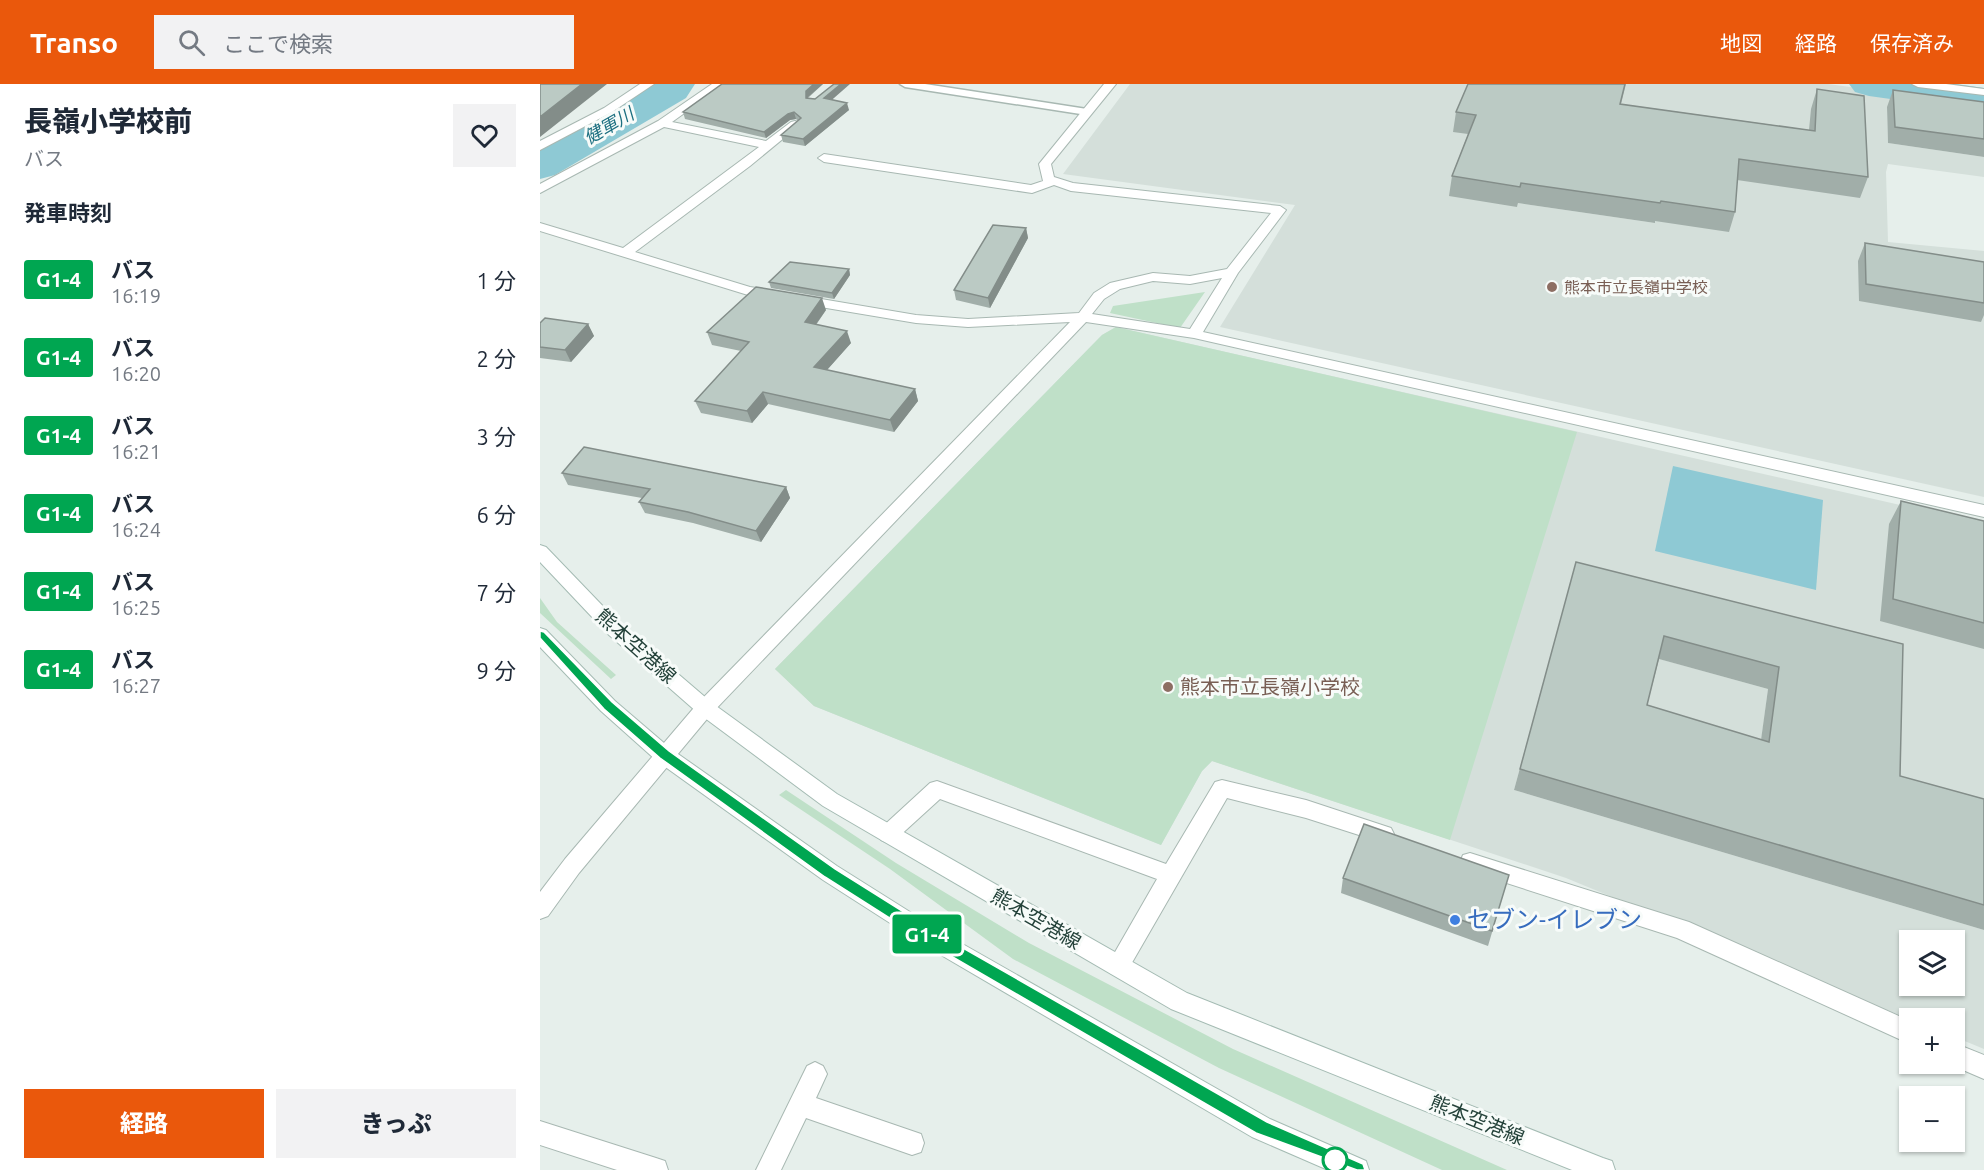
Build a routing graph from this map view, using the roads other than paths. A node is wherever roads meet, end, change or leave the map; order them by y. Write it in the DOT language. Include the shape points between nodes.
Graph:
graph roads {
  1 [pos="648,84"];
  2 [pos="719,84"];
  3 [pos="905,84"];
  4 [pos="1110,84"];
  5 [pos="1918,84"];
  6 [pos="1984,92"];
  7 [pos="1088,112"];
  8 [pos="662,123"];
  9 [pos="795,124"];
  10 [pos="769,145"];
  11 [pos="540,146"];
  12 [pos="824,158"];
  13 [pos="1054,181"];
  14 [pos="540,189"];
  15 [pos="540,227"];
  16 [pos="625,253"];
  17 [pos="1232,272"];
  18 [pos="1083,317"];
  19 [pos="1194,334"];
  20 [pos="1984,511"];
  21 [pos="540,551"];
  22 [pos="540,635"];
  23 [pos="705,708"];
  24 [pos="664,755"];
  25 [pos="888,834"];
  26 [pos="1408,842"];
  27 [pos="1453,856"];
  28 [pos="1171,875"];
  29 [pos="540,909"];
  30 [pos="1118,966"];
  31 [pos="1899,1029"];
  32 [pos="1965,1059"];
  33 [pos="1984,1068"];
  34 [pos="815,1074"];
  35 [pos="800,1104"];
  36 [pos="540,1132"];
  37 [pos="912,1143"];
  38 [pos="656,1170"];
  39 [pos="768,1170"];
  40 [pos="1357,1170"];
  41 [pos="1603,1170"];
  1 -- 11 [label="street"];
  2 -- 8 [label="street"];
  3 -- 7 [label="lane"];
  4 -- 7 [label="street"];
  5 -- 6 [label="street"];
  7 -- 13 [label="street" via="1045,164 1048,179"];
  8 -- 10 [label="street"];
  8 -- 14 [label="street"];
  9 -- 10 [label="street"];
  10 -- 16 [label="street"];
  12 -- 13 [label="street" via="1032,189"];
  13 -- 17 [label="street" via="1071,188 1280,210"];
  15 -- 16 [label="street"];
  16 -- 18 [label="street" via="748,291 916,319 968,323"];
  17 -- 18 [label="street" via="1190,280 1153,277 1115,286 1099,297"];
  17 -- 19 [label="street"];
  18 -- 19 [label="street"];
  18 -- 23 [label="street"];
  19 -- 20 [label="street"];
  21 -- 23 [label="street, 熊本空港線" via="615,630"];
  22 -- 24 [label="street" via="608,705"];
  23 -- 24 [label="street"];
  23 -- 25 [label="street, 熊本空港線" via="830,800"];
  24 -- 29 [label="street"];
  24 -- 40 [label="street" via="830,873 937,941 1261,1128"];
  25 -- 28 [label="street" via="937,789"];
  25 -- 30 [label="street, 熊本空港線"];
  26 -- 28 [label="street" via="1222,788"];
  27 -- 31 [label="street" via="1681,929"];
  28 -- 30 [label="street"];
  30 -- 41 [label="street, 熊本空港線" via="1179,1001"];
  32 -- 33 [label="street"];
  34 -- 35 [label="street"];
  35 -- 37 [label="street"];
  35 -- 39 [label="street"];
  36 -- 38 [label="street"];
}
